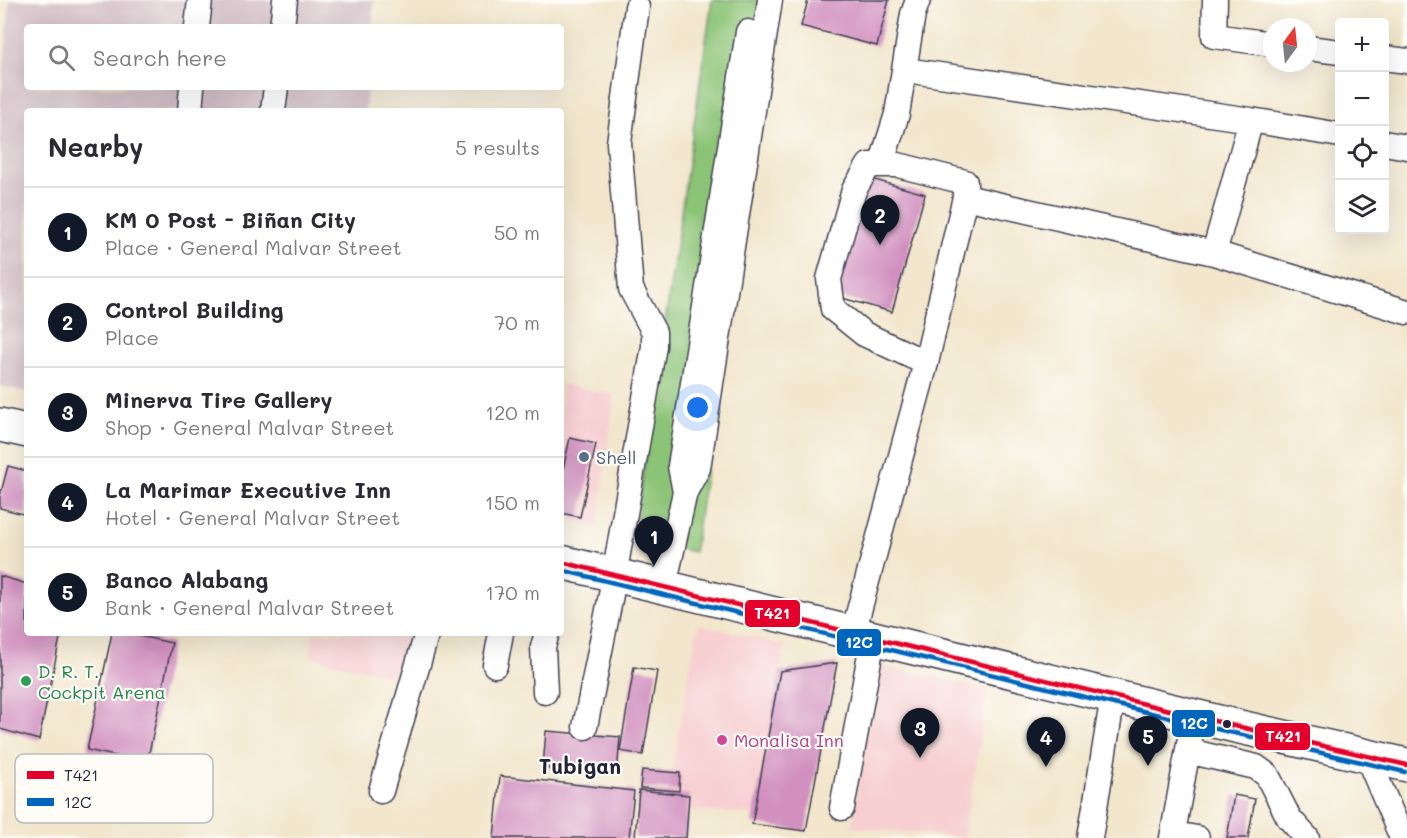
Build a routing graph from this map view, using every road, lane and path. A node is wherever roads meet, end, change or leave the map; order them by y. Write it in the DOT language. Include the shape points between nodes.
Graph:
graph roads {
  1 [pos="200,0"];
  2 [pos="285,0"];
  3 [pos="753,0"];
  4 [pos="770,0"];
  5 [pos="918,0"];
  6 [pos="1215,0"];
  7 [pos="637,7"];
  8 [pos="197,24"];
  9 [pos="282,24"];
  10 [pos="1263,43"];
  11 [pos="1317,49"];
  12 [pos="1335,51"];
  13 [pos="1389,59"];
  14 [pos="1407,61"];
  15 [pos="905,70"];
  16 [pos="192,90"];
  17 [pos="276,90"];
  18 [pos="190,108"];
  19 [pos="273,108"];
  20 [pos="1251,120"];
  21 [pos="1335,134"];
  22 [pos="1389,144"];
  23 [pos="1407,147"];
  24 [pos="881,165"];
  25 [pos="964,197"];
  26 [pos="1214,253"];
  27 [pos="1407,312"];
  28 [pos="926,363"];
  29 [pos="0,425"];
  30 [pos="24,430"];
  31 [pos="685,492"];
  32 [pos="564,563"];
  33 [pos="614,575"];
  34 [pos="664,586"];
  35 [pos="426,636"];
  36 [pos="500,636"];
  37 [pos="546,636"];
  38 [pos="863,636"];
  39 [pos="495,665"];
  40 [pos="545,692"];
  41 [pos="1113,696"];
  42 [pos="1194,716"];
  43 [pos="585,726"];
  44 [pos="1188,751"];
  45 [pos="1367,756"];
  46 [pos="1407,765"];
  47 [pos="381,791"];
  48 [pos="842,808"];
  49 [pos="1173,836"];
  50 [pos="1395,836"];
  51 [pos="1090,838"];
  52 [pos="1197,838"];
  53 [pos="1307,838"];
  1 -- 8 [label="street"];
  2 -- 9 [label="street"];
  3 -- 31 [label="street" via="680,466"];
  4 -- 31 [label="street" via="698,468"];
  5 -- 15 [label="street"];
  6 -- 10 [label="street" via="1214,36"];
  7 -- 33 [label="street" via="619,142 631,289 654,332 654,346"];
  11 -- 12 [label="street"];
  13 -- 14 [label="street"];
  15 -- 20 [label="street"];
  15 -- 24 [label="street" via="897,114"];
  16 -- 18 [label="street"];
  17 -- 19 [label="street"];
  20 -- 21 [label="street"];
  20 -- 26 [label="street"];
  22 -- 23 [label="street"];
  24 -- 25 [label="street" via="898,165 965,182"];
  24 -- 28 [label="street" via="869,165 854,190 829,279 833,309 864,334"];
  25 -- 26 [label="street"];
  25 -- 28 [label="street"];
  26 -- 27 [label="street"];
  28 -- 38 [label="street"];
  29 -- 30 [label="highway"];
  31 -- 34 [label="street"];
  32 -- 33 [label="highway"];
  33 -- 34 [label="highway"];
  33 -- 43 [label="street"];
  34 -- 38 [label="highway"];
  35 -- 47 [label="street"];
  36 -- 39 [label="street"];
  37 -- 40 [label="street"];
  38 -- 41 [label="highway"];
  38 -- 48 [label="street"];
  41 -- 42 [label="highway"];
  41 -- 51 [label="street"];
  42 -- 44 [label="street"];
  42 -- 45 [label="highway"];
  44 -- 49 [label="street"];
  44 -- 53 [label="street" via="1256,767 1267,775 1289,818"];
  45 -- 46 [label="highway"];
  45 -- 50 [label="street"];
  49 -- 52 [label="street"];
}
